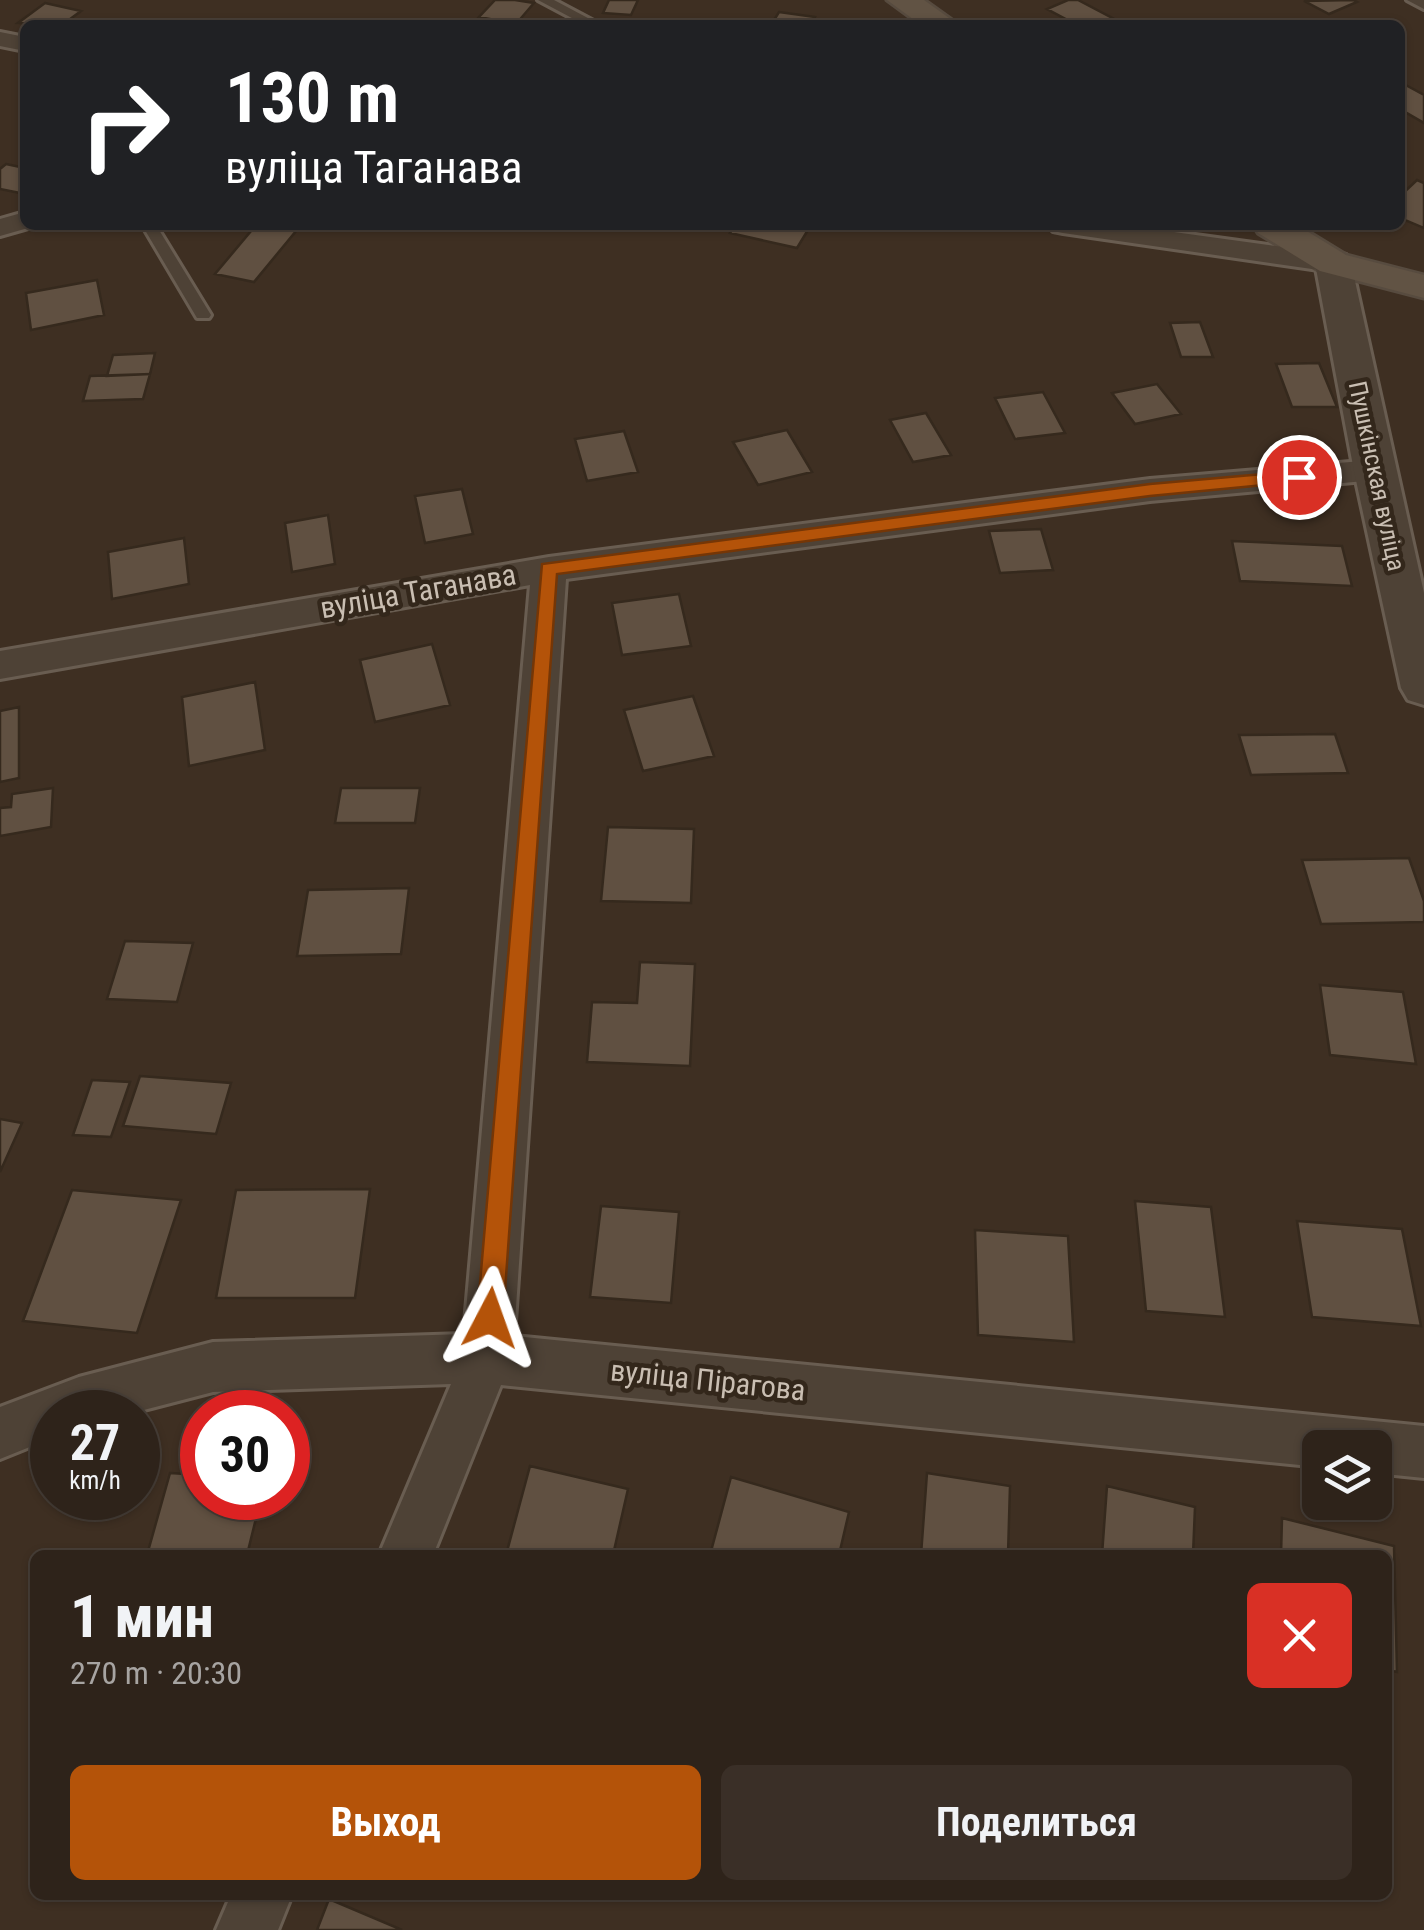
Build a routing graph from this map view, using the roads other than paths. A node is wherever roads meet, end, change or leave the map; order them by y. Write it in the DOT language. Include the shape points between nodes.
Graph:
graph roads {
  1 [pos="544,0"];
  2 [pos="902,0"];
  3 [pos="586,20"];
  4 [pos="935,20"];
  5 [pos="152,230"];
  6 [pos="1098,230"];
  7 [pos="1279,230"];
  8 [pos="1333,263"];
  9 [pos="1424,287"];
  10 [pos="203,315"];
  11 [pos="1374,471"];
  12 [pos="548,568"];
  13 [pos="0,664"];
  14 [pos="1424,688"];
  15 [pos="486,1358"];
  16 [pos="0,1433"];
  17 [pos="1424,1452"];
  18 [pos="408,1550"];
  19 [pos="260,1900"];
  20 [pos="247,1930"];
  1 -- 3 [label="lane"];
  2 -- 4 [label="main road"];
  5 -- 10 [label="lane"];
  6 -- 8 [label="street"];
  7 -- 8 [label="main road"];
  8 -- 9 [label="main road"];
  8 -- 11 [label="street, Пушкінская вуліца"];
  11 -- 12 [label="street, вуліца Таганава" via="1150,490"];
  11 -- 14 [label="street, Пушкінская вуліца"];
  12 -- 13 [label="street, вуліца Таганава"];
  12 -- 15 [label="street"];
  15 -- 16 [label="street, вуліца Пірагова" via="212,1368 79,1402"];
  15 -- 17 [label="street, вуліца Пірагова"];
  15 -- 18 [label="street"];
  19 -- 20 [label="street"];
}
